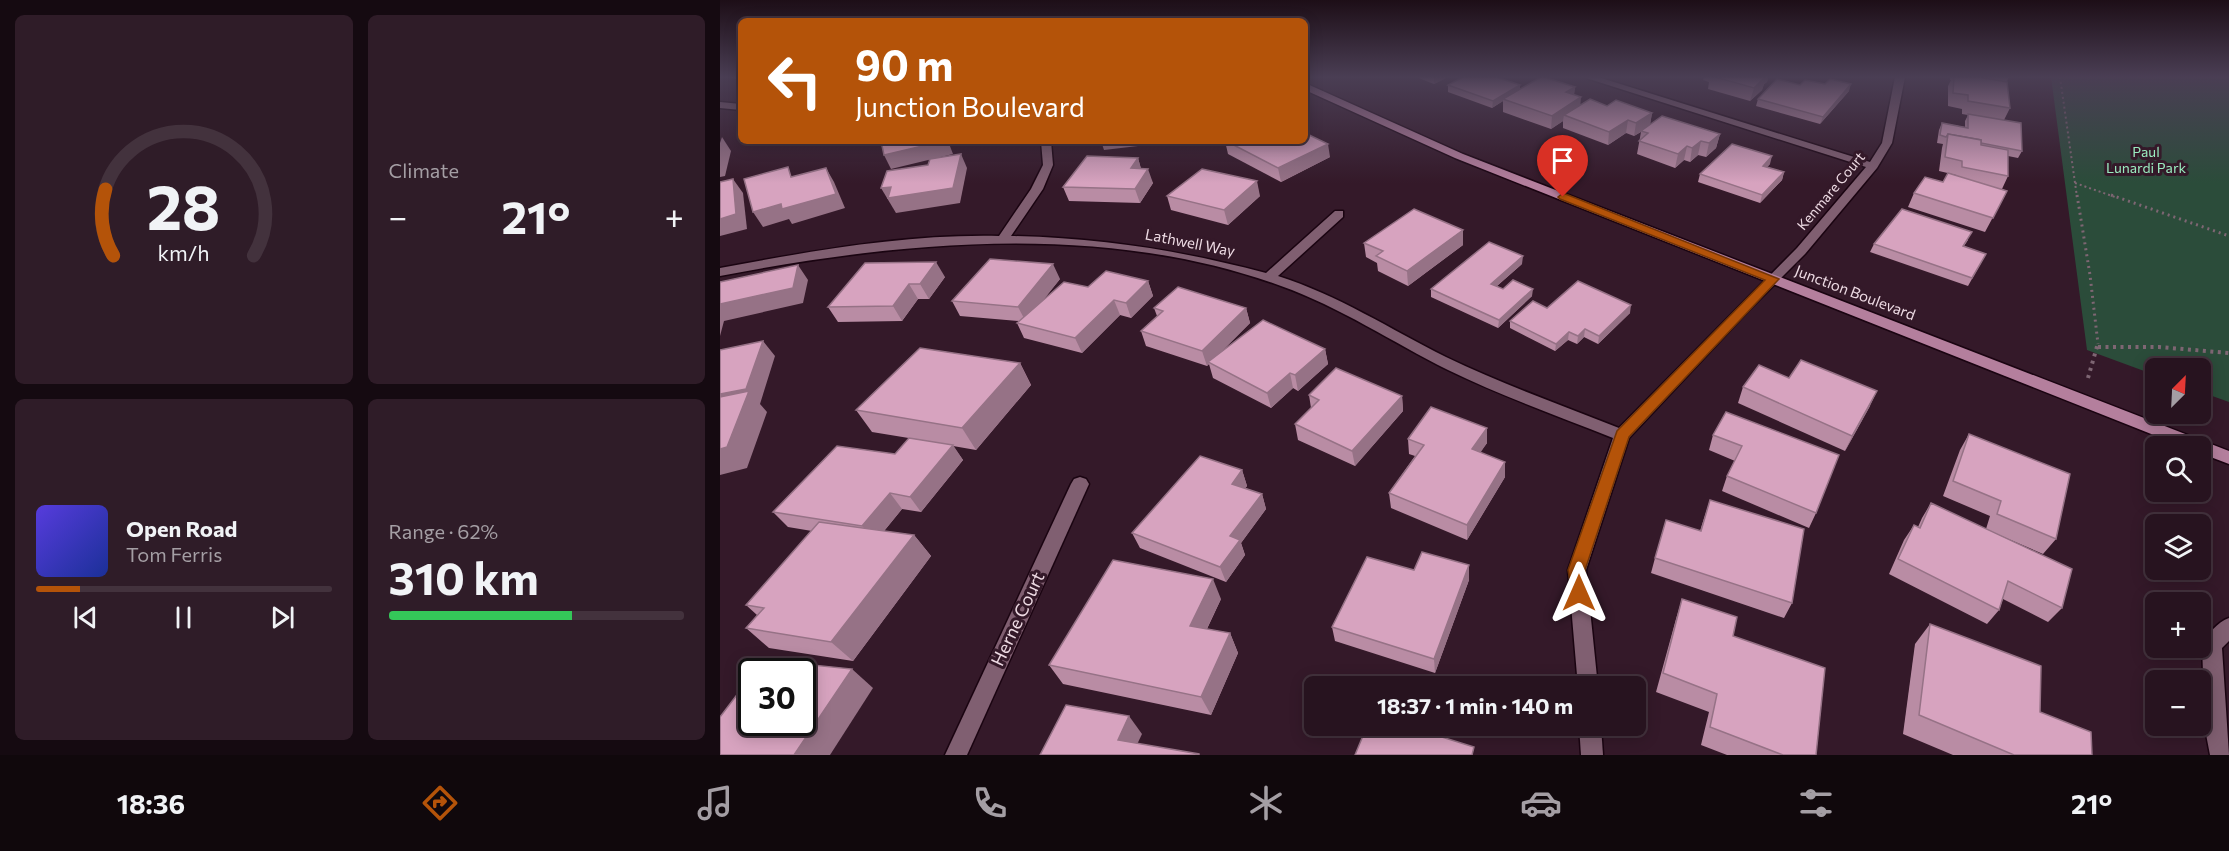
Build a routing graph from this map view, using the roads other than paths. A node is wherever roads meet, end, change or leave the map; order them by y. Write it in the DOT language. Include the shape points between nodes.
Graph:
graph roads {
  1 [pos="1363,112"];
  2 [pos="1701,112"];
  3 [pos="1893,112"];
  4 [pos="1046,144"];
  5 [pos="1873,166"];
  6 [pos="1339,214"];
  7 [pos="1003,239"];
  8 [pos="720,272"];
  9 [pos="1269,277"];
  10 [pos="1773,279"];
  11 [pos="1622,435"];
  12 [pos="2229,458"];
  13 [pos="1080,484"];
  14 [pos="2229,627"];
  15 [pos="1587,676"];
  16 [pos="1591,736"];
  17 [pos="956,755"];
  18 [pos="1592,755"];
  19 [pos="2221,755"];
  1 -- 10 [label="main road, Junction Boulevard" via="1459,156"];
  2 -- 5 [label="street"];
  3 -- 5 [label="street, Kenmare Court" via="1887,143"];
  4 -- 7 [label="street" via="1048,165 1037,189"];
  5 -- 10 [label="street, Kenmare Court"];
  6 -- 9 [label="street"];
  7 -- 8 [label="street, Lathwell Way" via="863,248"];
  7 -- 9 [label="street, Lathwell Way" via="1140,249"];
  9 -- 11 [label="street, Lathwell Way" via="1328,300 1434,358"];
  10 -- 11 [label="street, Kenmare Court"];
  10 -- 12 [label="main road, Junction Boulevard"];
  11 -- 15 [label="street" via="1576,570"];
  13 -- 17 [label="street, Herne Court"];
  14 -- 19 [label="street" via="2212,645"];
  16 -- 18 [label="street"];
}
